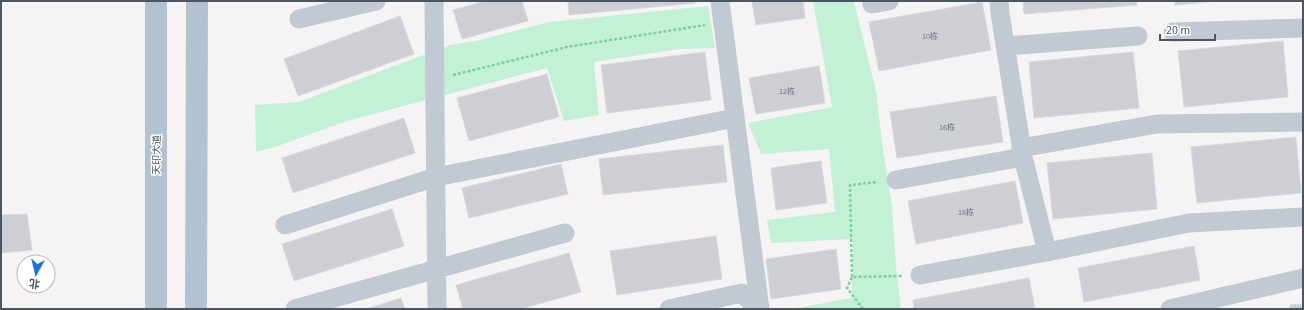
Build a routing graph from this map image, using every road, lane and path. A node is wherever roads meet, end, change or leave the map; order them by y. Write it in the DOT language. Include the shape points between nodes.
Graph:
graph roads {
  1 [pos="156,1"];
  2 [pos="196,1"];
  3 [pos="376,1"];
  4 [pos="434,1"];
  5 [pos="720,1"];
  6 [pos="999,1"];
  7 [pos="299,19"];
  8 [pos="723,22"];
  9 [pos="1303,28"];
  10 [pos="1173,32"];
  11 [pos="1138,36"];
  12 [pos="1005,46"];
  13 [pos="435,79"];
  14 [pos="735,118"];
  15 [pos="1303,122"];
  16 [pos="1022,152"];
  17 [pos="436,177"];
  18 [pos="896,180"];
  19 [pos="1303,217"];
  20 [pos="285,225"];
  21 [pos="565,232"];
  22 [pos="1047,252"];
  23 [pos="436,269"];
  24 [pos="920,275"];
  25 [pos="852,277"];
  26 [pos="1303,278"];
  27 [pos="156,309"];
  28 [pos="196,309"];
  29 [pos="295,309"];
  30 [pos="437,309"];
  31 [pos="669,309"];
  32 [pos="759,309"];
  33 [pos="863,309"];
  34 [pos="1170,309"];
  1 -- 27 [label="main road, 天印大道"];
  2 -- 28 [label="main road"];
  3 -- 7 [label="street"];
  4 -- 13 [label="street"];
  5 -- 8 [label="street"];
  6 -- 12 [label="street"];
  8 -- 13 [label="path" via="567,47"];
  8 -- 14 [label="street"];
  9 -- 10 [label="street"];
  11 -- 12 [label="street"];
  12 -- 16 [label="street"];
  13 -- 17 [label="street"];
  14 -- 17 [label="street"];
  14 -- 32 [label="street"];
  15 -- 16 [label="street" via="1158,124"];
  16 -- 18 [label="street"];
  16 -- 22 [label="street"];
  17 -- 20 [label="street"];
  17 -- 23 [label="street"];
  18 -- 25 [label="path" via="850,185"];
  19 -- 22 [label="street" via="1188,223"];
  21 -- 23 [label="street"];
  22 -- 24 [label="street"];
  23 -- 29 [label="street"];
  23 -- 30 [label="street"];
  24 -- 25 [label="path"];
  25 -- 33 [label="path" via="847,288"];
  26 -- 34 [label="street"];
  31 -- 32 [label="street" via="742,293"];
}
